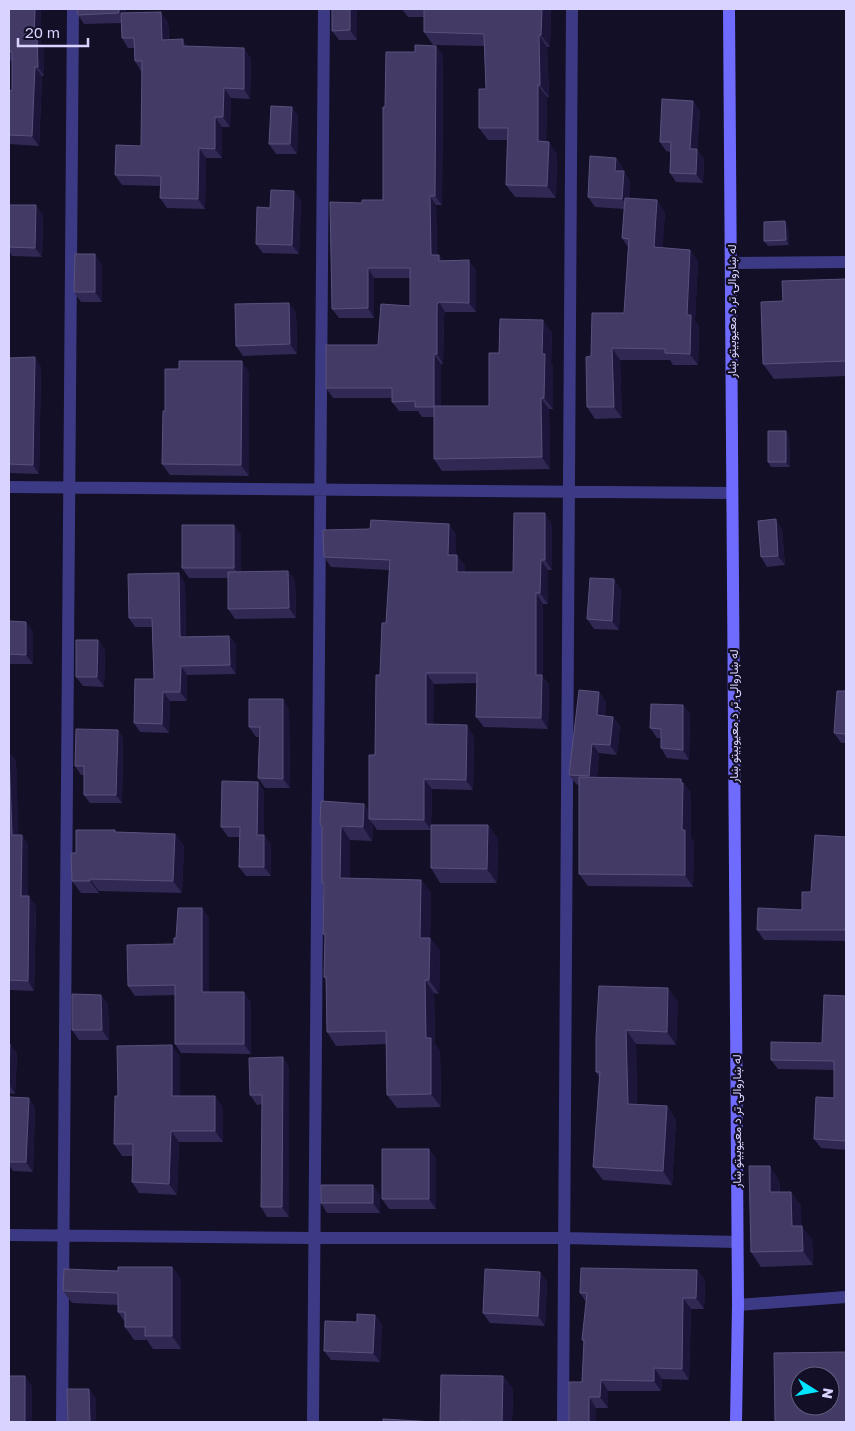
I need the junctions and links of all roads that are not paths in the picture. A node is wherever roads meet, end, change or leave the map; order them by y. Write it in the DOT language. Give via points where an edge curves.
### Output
graph roads {
  1 [pos="73,9"];
  2 [pos="324,9"];
  3 [pos="572,9"];
  4 [pos="729,9"];
  5 [pos="846,262"];
  6 [pos="731,263"];
  7 [pos="9,487"];
  8 [pos="69,487"];
  9 [pos="320,490"];
  10 [pos="568,492"];
  11 [pos="732,493"];
  12 [pos="9,1235"];
  13 [pos="63,1236"];
  14 [pos="314,1238"];
  15 [pos="564,1238"];
  16 [pos="737,1242"];
  17 [pos="846,1297"];
  18 [pos="738,1305"];
  19 [pos="62,1422"];
  20 [pos="313,1422"];
  21 [pos="563,1422"];
  22 [pos="736,1422"];
  1 -- 8 [label="street"];
  2 -- 9 [label="street"];
  3 -- 10 [label="street"];
  4 -- 6 [label="street, له ښاروالۍ تر د معیوبیتو ښار"];
  5 -- 6 [label="street"];
  6 -- 11 [label="street, له ښاروالۍ تر د معیوبیتو ښار"];
  7 -- 8 [label="street"];
  8 -- 9 [label="street"];
  8 -- 13 [label="street"];
  9 -- 10 [label="street"];
  9 -- 14 [label="street"];
  10 -- 11 [label="street"];
  10 -- 15 [label="street"];
  11 -- 16 [label="street, له ښاروالۍ تر د معیوبیتو ښار"];
  12 -- 13 [label="street"];
  13 -- 14 [label="street"];
  13 -- 19 [label="street"];
  14 -- 15 [label="street"];
  14 -- 20 [label="street"];
  15 -- 16 [label="street"];
  15 -- 21 [label="street"];
  16 -- 18 [label="street, له ښاروالۍ تر د معیوبیتو ښار"];
  17 -- 18 [label="street"];
  18 -- 22 [label="street, له ښاروالۍ تر د معیوبیتو ښار"];
}
